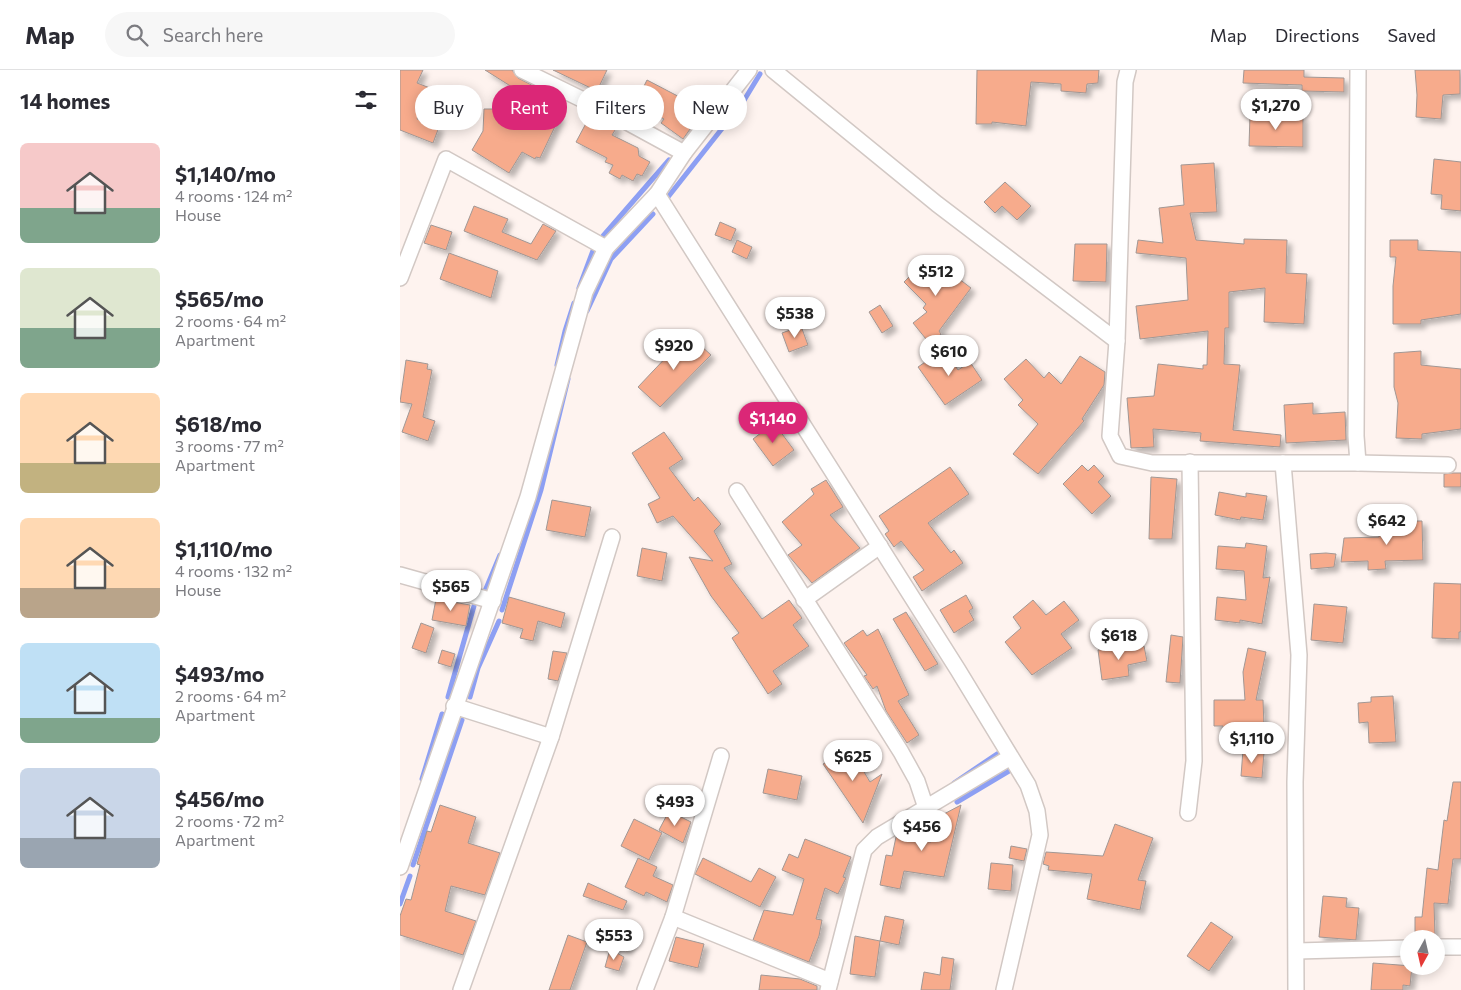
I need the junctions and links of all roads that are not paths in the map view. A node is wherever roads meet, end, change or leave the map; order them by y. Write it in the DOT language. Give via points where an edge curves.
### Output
graph roads {
  1 [pos="522,70"];
  2 [pos="749,70"];
  3 [pos="773,70"];
  4 [pos="1128,70"];
  5 [pos="1358,70"];
  6 [pos="684,153"];
  7 [pos="657,194"];
  8 [pos="606,248"];
  9 [pos="400,278"];
  10 [pos="1118,341"];
  11 [pos="1190,462"];
  12 [pos="1358,463"];
  13 [pos="1283,464"];
  14 [pos="1448,465"];
  15 [pos="737,490"];
  16 [pos="612,537"];
  17 [pos="880,546"];
  18 [pos="400,574"];
  19 [pos="804,600"];
  20 [pos="493,601"];
  21 [pos="454,706"];
  22 [pos="551,737"];
  23 [pos="721,756"];
  24 [pos="1009,758"];
  25 [pos="926,808"];
  26 [pos="1188,813"];
  27 [pos="400,867"];
  28 [pos="673,917"];
  29 [pos="1445,947"];
  30 [pos="1461,947"];
  31 [pos="1400,948"];
  32 [pos="1297,951"];
  33 [pos="829,985"];
  34 [pos="461,990"];
  35 [pos="645,990"];
  36 [pos="1004,990"];
  37 [pos="1296,990"];
  1 -- 6 [label="street"];
  2 -- 6 [label="street"];
  3 -- 10 [label="street" via="938,204"];
  4 -- 10 [label="street" via="1125,82"];
  5 -- 12 [label="street"];
  6 -- 7 [label="street"];
  7 -- 8 [label="street"];
  7 -- 17 [label="street"];
  8 -- 9 [label="street" via="446,159"];
  8 -- 20 [label="street" via="585,292 528,497"];
  10 -- 11 [label="street" via="1110,436 1120,456 1152,463"];
  11 -- 13 [label="street"];
  11 -- 26 [label="street" via="1194,760"];
  12 -- 13 [label="street"];
  12 -- 14 [label="street"];
  13 -- 32 [label="street" via="1299,655 1295,782"];
  15 -- 19 [label="street"];
  16 -- 22 [label="street"];
  17 -- 19 [label="street"];
  17 -- 24 [label="street"];
  18 -- 20 [label="street"];
  19 -- 25 [label="street" via="902,752"];
  20 -- 21 [label="street"];
  21 -- 22 [label="street"];
  21 -- 27 [label="street"];
  22 -- 34 [label="street"];
  23 -- 28 [label="street"];
  24 -- 25 [label="street"];
  24 -- 36 [label="street" via="1028,785 1038,811 1040,836"];
  25 -- 33 [label="street" via="877,837 864,850"];
  28 -- 33 [label="street"];
  28 -- 35 [label="street"];
  29 -- 30 [label="street"];
  31 -- 32 [label="street"];
  32 -- 37 [label="street"];
}
